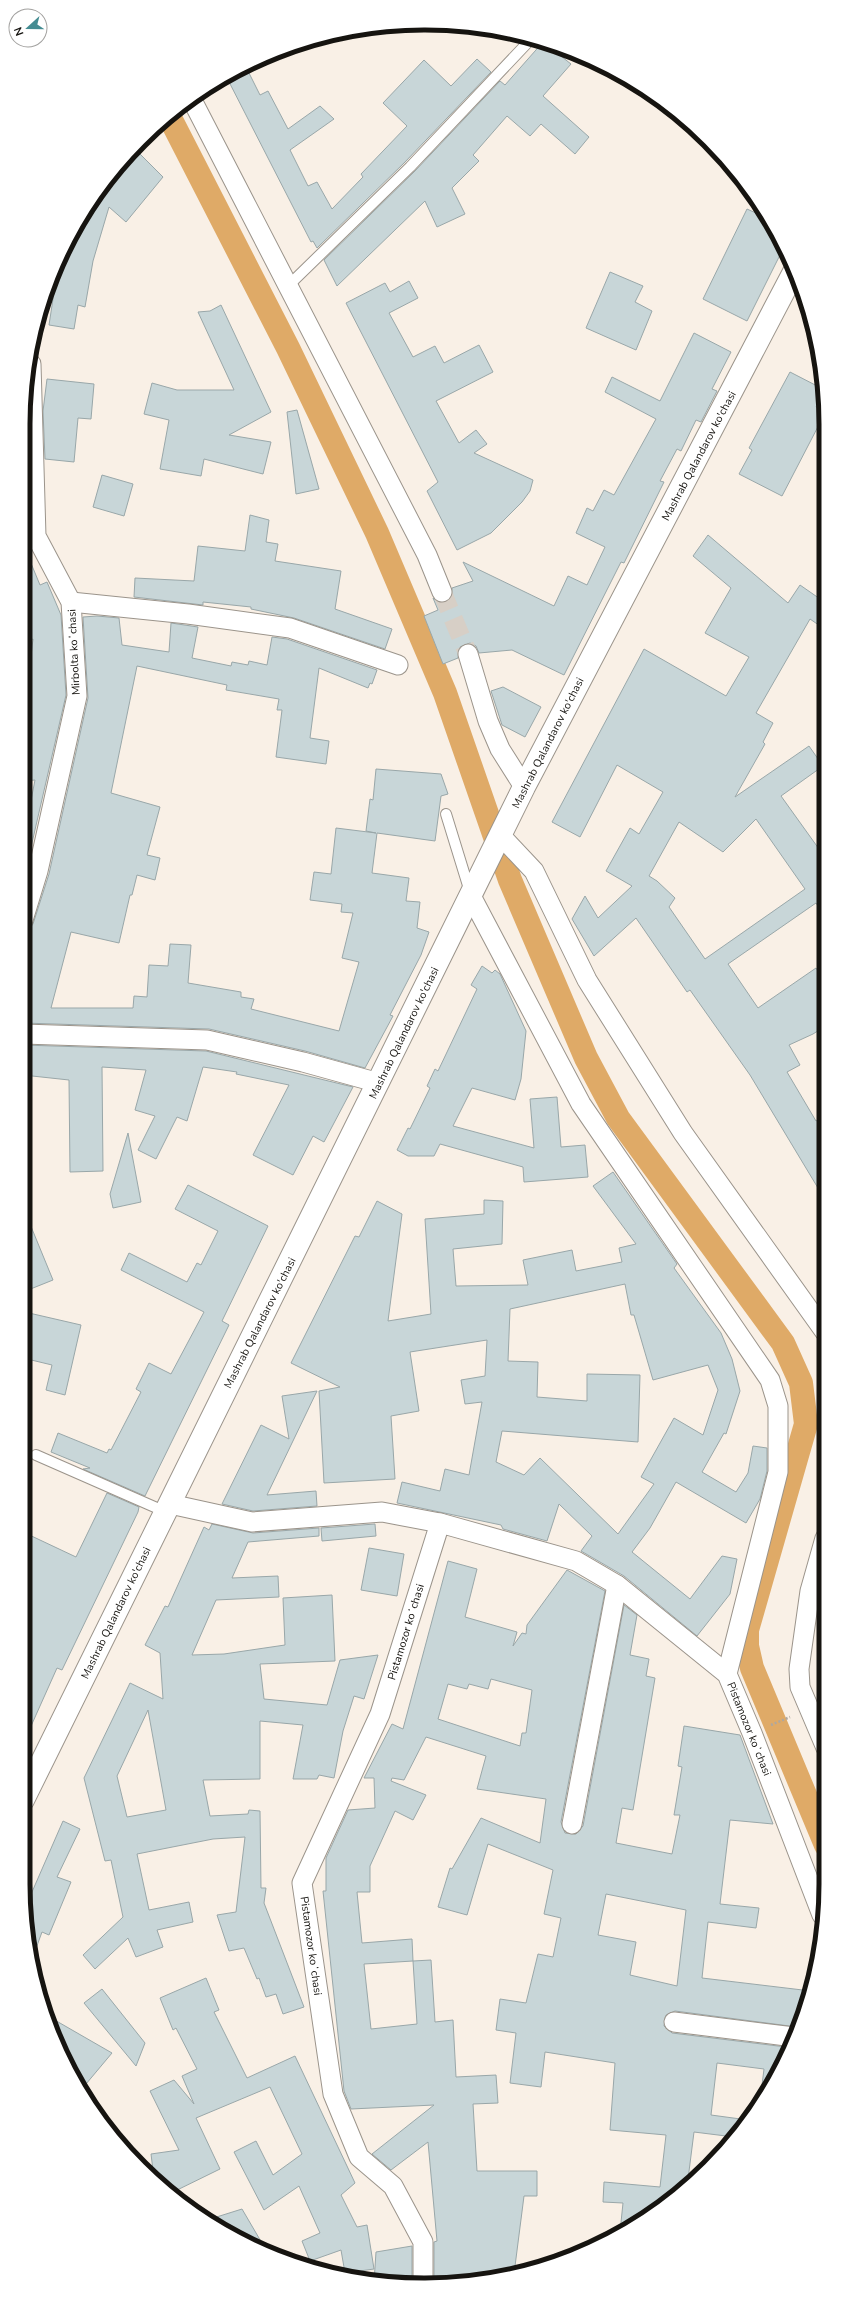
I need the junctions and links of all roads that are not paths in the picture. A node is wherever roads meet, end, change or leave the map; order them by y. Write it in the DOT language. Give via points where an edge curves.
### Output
graph roads {
  1 [pos="527,43"];
  2 [pos="194,104"];
  3 [pos="791,278"];
  4 [pos="289,285"];
  5 [pos="31,405"];
  6 [pos="30,537"];
  7 [pos="442,592"];
  8 [pos="71,602"];
  9 [pos="468,654"];
  10 [pos="398,665"];
  11 [pos="521,795"];
  12 [pos="446,814"];
  13 [pos="501,836"];
  14 [pos="472,895"];
  15 [pos="30,897"];
  16 [pos="30,1034"];
  17 [pos="379,1083"];
  18 [pos="819,1324"];
  19 [pos="36,1455"];
  20 [pos="168,1508"];
  21 [pos="440,1523"];
  22 [pos="819,1559"];
  23 [pos="617,1585"];
  24 [pos="727,1674"];
  25 [pos="819,1732"];
  26 [pos="30,1786"];
  27 [pos="572,1824"];
  28 [pos="818,1905"];
  29 [pos="674,2022"];
  30 [pos="788,2036"];
  31 [pos="423,2278"];
  1 -- 4 [label="lane" via="410,167"];
  2 -- 4 [label="street"];
  3 -- 11 [label="main road, Mashrab Qalandarov ko'chasi"];
  4 -- 7 [label="street" via="427,555"];
  5 -- 6 [label="street, Mirbolta koʻchasi"];
  6 -- 8 [label="street, Mirbolta koʻchasi"];
  8 -- 10 [label="street" via="290,628"];
  8 -- 15 [label="street, Mirbolta koʻchasi" via="77,696"];
  9 -- 11 [label="street" via="491,728"];
  11 -- 13 [label="main road, Mashrab Qalandarov ko'chasi"];
  12 -- 14 [label="lane"];
  13 -- 14 [label="main road, Mashrab Qalandarov ko'chasi"];
  13 -- 18 [label="street" via="534,870 587,980 684,1133"];
  14 -- 17 [label="main road, Mashrab Qalandarov ko'chasi"];
  14 -- 24 [label="street" via="581,1104 770,1380 778,1406 778,1472"];
  16 -- 17 [label="street" via="207,1040"];
  17 -- 20 [label="main road, Mashrab Qalandarov ko'chasi"];
  19 -- 20 [label="lane"];
  20 -- 21 [label="street" via="252,1522 382,1512"];
  20 -- 26 [label="main road, Mashrab Qalandarov ko'chasi"];
  21 -- 23 [label="street, Pistamozor koʻchasi" via="576,1562"];
  21 -- 31 [label="street, Pistamozor koʻchasi" via="380,1714 302,1883 333,2094 359,2157 393,2186 423,2242"];
  22 -- 25 [label="street" via="810,1591 799,1669 800,1687"];
  23 -- 24 [label="street, Pistamozor koʻchasi"];
  23 -- 27 [label="street"];
  24 -- 28 [label="street, Pistamozor koʻchasi"];
  29 -- 30 [label="street"];
}
